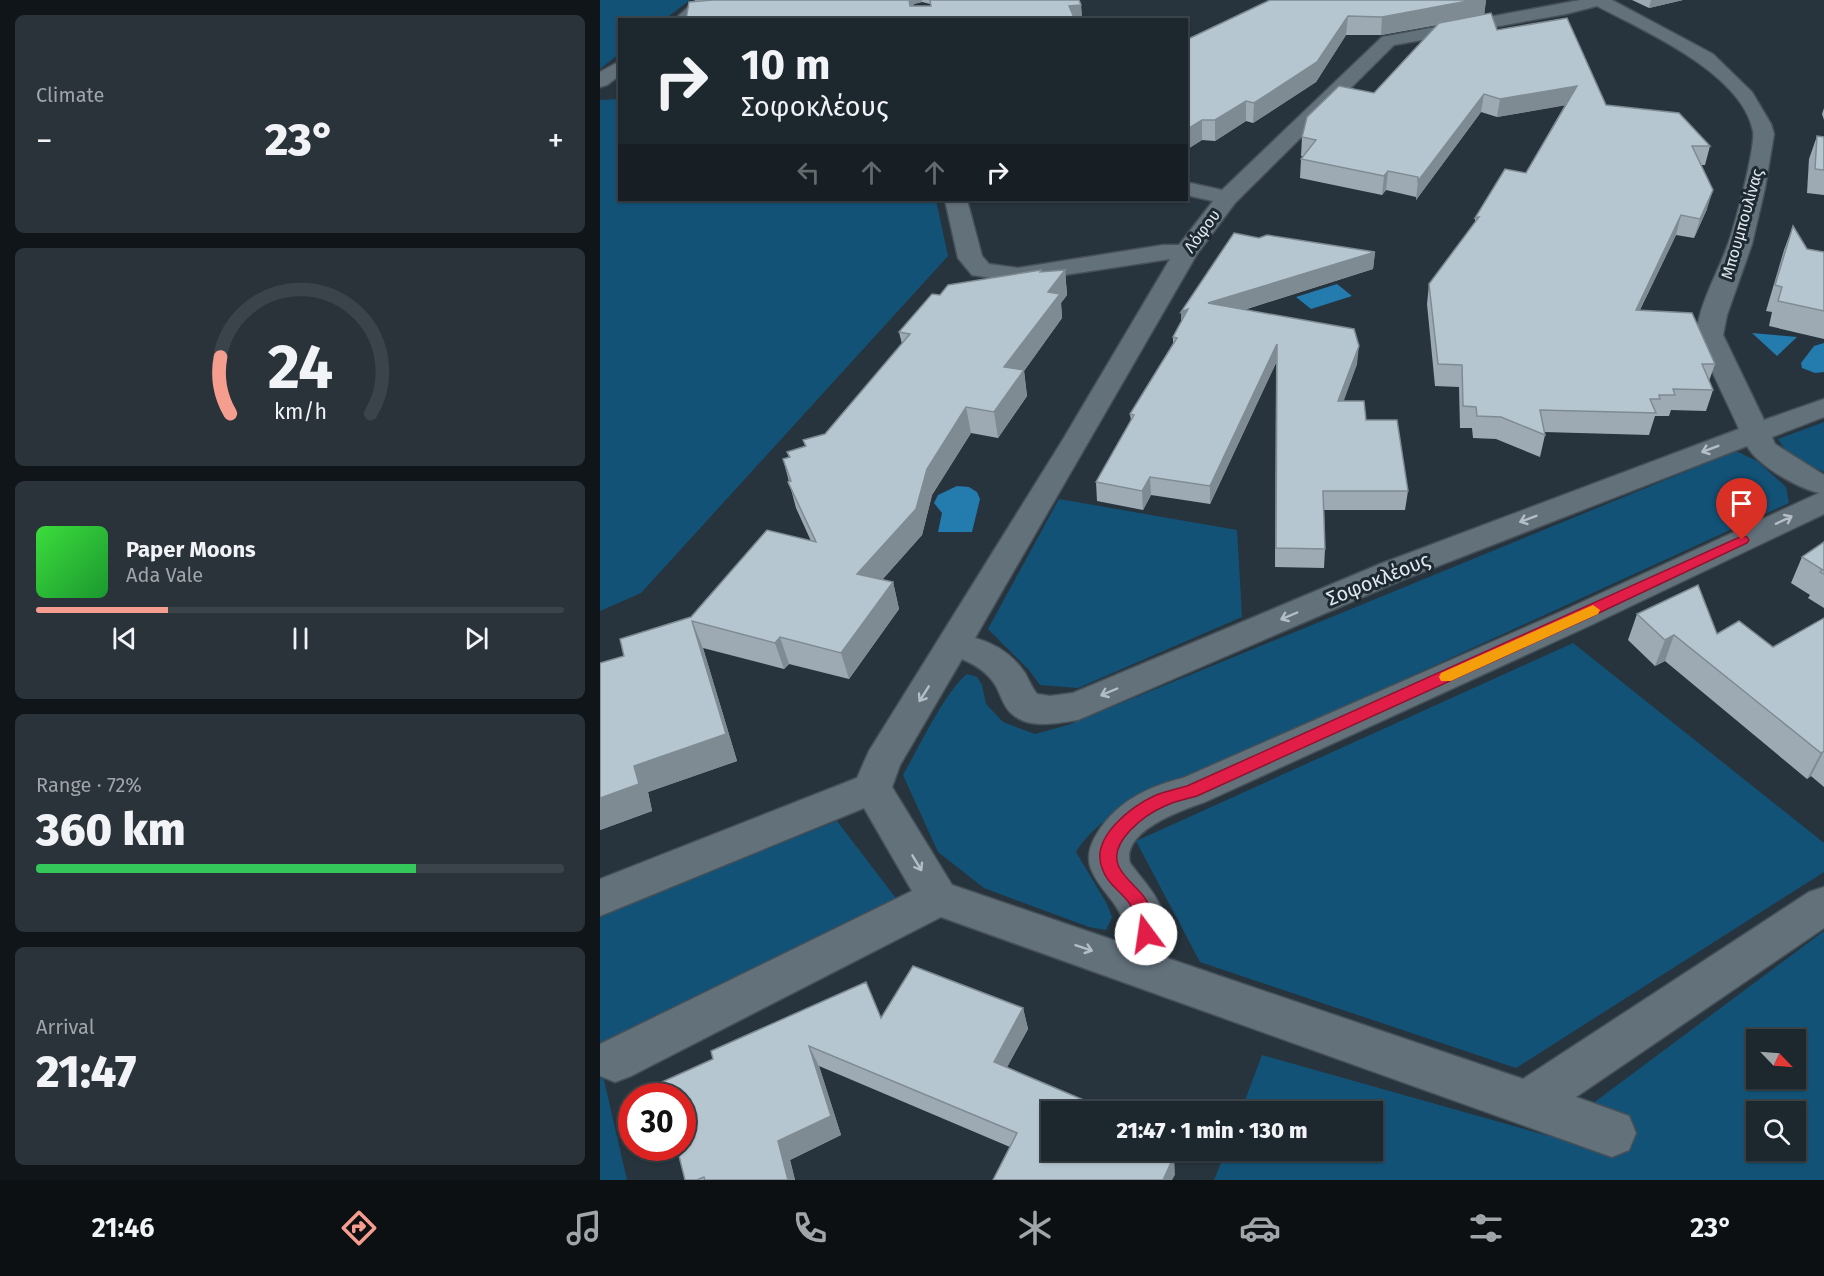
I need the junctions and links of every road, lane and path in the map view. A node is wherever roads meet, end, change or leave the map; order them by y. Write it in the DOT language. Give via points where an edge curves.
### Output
graph roads {
  1 [pos="1599,0"];
  2 [pos="727,8"];
  3 [pos="694,10"];
  4 [pos="618,68"];
  5 [pos="600,81"];
  6 [pos="1188,188"];
  7 [pos="1227,198"];
  8 [pos="956,201"];
  9 [pos="1186,252"];
  10 [pos="1824,407"];
  11 [pos="1756,431"];
  12 [pos="1824,485"];
  13 [pos="1824,502"];
  14 [pos="954,644"];
  15 [pos="872,788"];
  16 [pos="600,898"];
  17 [pos="938,898"];
  18 [pos="1824,905"];
  19 [pos="1137,966"];
  20 [pos="615,1060"];
  21 [pos="1527,1103"];
  22 [pos="1612,1133"];
  1 -- 7 [label="street, Λόφου" via="1388,41"];
  1 -- 11 [label="street, Μπουμπουλίνας" via="1706,58 1745,96 1761,124 1764,134 1754,188 1710,335"];
  2 -- 3 [label="street"];
  4 -- 5 [label="street"];
  6 -- 7 [label="street"];
  7 -- 9 [label="street, Λόφου"];
  8 -- 9 [label="street" via="970,258 981,270 1018,275 1162,252"];
  9 -- 14 [label="street, Λόφου"];
  10 -- 11 [label="street, Σοφοκλέους"];
  11 -- 12 [label="street, Μπουμπουλίνας" via="1763,449 1809,480"];
  11 -- 14 [label="street, Σοφοκλέους, one-way" via="1391,572 1078,706 1037,710 1024,705 1008,675 994,660"];
  19 -- 13 [label="street, one-way" via="1146,934 1143,914 1137,899 1109,866 1110,846 1144,810 1579,617"];
  14 -- 15 [label="street, Λόφου, one-way" via="882,762"];
  15 -- 16 [label="street"];
  15 -- 17 [label="street, one-way"];
  17 -- 19 [label="street, one-way"];
  17 -- 20 [label="street"];
  18 -- 21 [label="street"];
  19 -- 21 [label="street"];
  21 -- 22 [label="street"];
}
